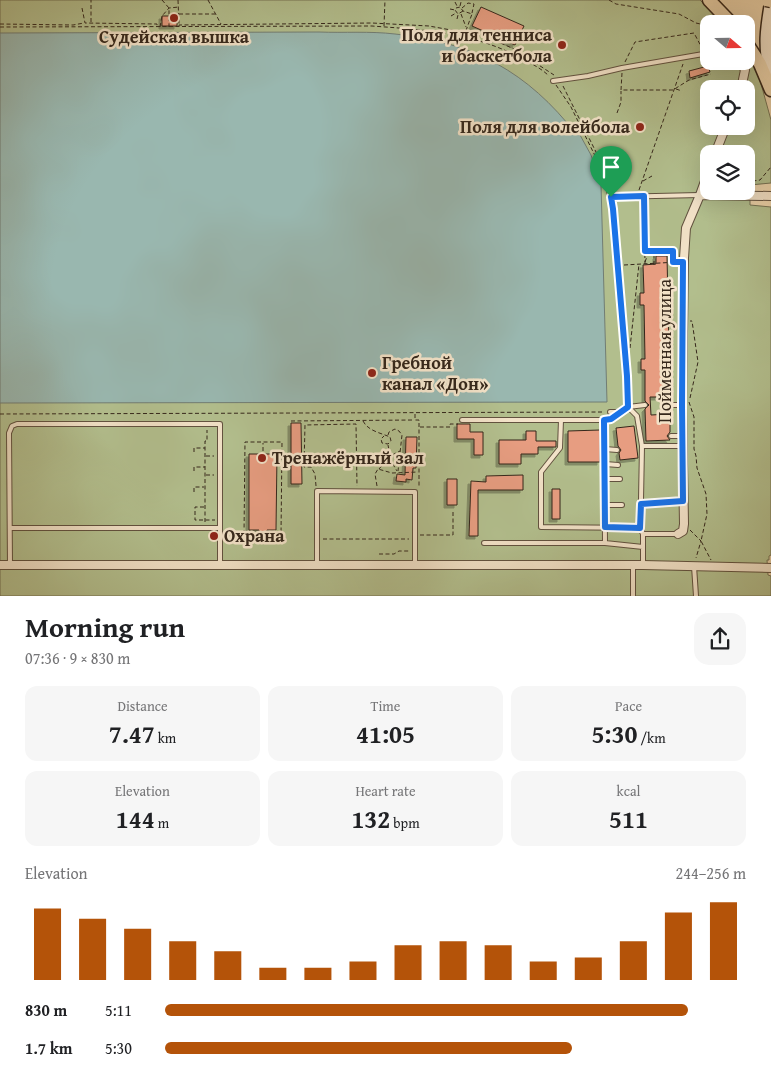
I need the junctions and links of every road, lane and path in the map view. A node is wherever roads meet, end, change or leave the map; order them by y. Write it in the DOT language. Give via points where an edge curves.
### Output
graph roads {
  1 [pos="91,0"];
  2 [pos="162,0"];
  3 [pos="178,0"];
  4 [pos="208,0"];
  5 [pos="385,0"];
  6 [pos="609,0"];
  7 [pos="709,0"];
  8 [pos="766,0"];
  9 [pos="771,0"];
  10 [pos="455,2"];
  11 [pos="461,2"];
  12 [pos="179,7"];
  13 [pos="460,7"];
  14 [pos="82,8"];
  15 [pos="169,8"];
  16 [pos="450,9"];
  17 [pos="463,11"];
  18 [pos="458,13"];
  19 [pos="179,14"];
  20 [pos="216,14"];
  21 [pos="472,14"];
  22 [pos="723,15"];
  23 [pos="451,16"];
  24 [pos="770,16"];
  25 [pos="457,19"];
  26 [pos="85,23"];
  27 [pos="91,23"];
  28 [pos="384,23"];
  29 [pos="221,24"];
  30 [pos="700,24"];
  31 [pos="0,26"];
  32 [pos="179,26"];
  33 [pos="159,27"];
  34 [pos="221,27"];
  35 [pos="384,27"];
  36 [pos="169,28"];
  37 [pos="467,28"];
  38 [pos="465,33"];
  39 [pos="464,36"];
  40 [pos="700,42"];
  41 [pos="700,55"];
  42 [pos="755,56"];
  43 [pos="685,58"];
  44 [pos="622,68"];
  45 [pos="711,74"];
  46 [pos="771,76"];
  47 [pos="560,80"];
  48 [pos="553,81"];
  49 [pos="674,89"];
  50 [pos="621,90"];
  51 [pos="771,90"];
  52 [pos="682,91"];
  53 [pos="617,113"];
  54 [pos="618,153"];
  55 [pos="771,167"];
  56 [pos="652,176"];
  57 [pos="610,181"];
  58 [pos="642,181"];
  59 [pos="755,181"];
  60 [pos="700,195"];
  61 [pos="637,196"];
  62 [pos="644,196"];
  63 [pos="755,196"];
  64 [pos="771,196"];
  65 [pos="611,197"];
  66 [pos="645,251"];
  67 [pos="649,251"];
  68 [pos="654,251"];
  69 [pos="666,251"];
  70 [pos="666,256"];
  71 [pos="673,262"];
  72 [pos="683,262"];
  73 [pos="639,264"];
  74 [pos="645,264"];
  75 [pos="654,264"];
  76 [pos="618,266"];
  77 [pos="682,321"];
  78 [pos="630,348"];
  79 [pos="645,405"];
  80 [pos="670,405"];
  81 [pos="682,405"];
  82 [pos="628,407"];
  83 [pos="610,412"];
  84 [pos="623,412"];
  85 [pos="387,413"];
  86 [pos="415,413"];
  87 [pos="0,414"];
  88 [pos="415,420"];
  89 [pos="462,420"];
  90 [pos="561,420"];
  91 [pos="604,420"];
  92 [pos="291,421"];
  93 [pos="363,421"];
  94 [pos="387,421"];
  95 [pos="207,424"];
  96 [pos="419,427"];
  97 [pos="387,428"];
  98 [pos="389,432"];
  99 [pos="388,435"];
  100 [pos="207,436"];
  101 [pos="220,436"];
  102 [pos="384,436"];
  103 [pos="671,436"];
  104 [pos="682,436"];
  105 [pos="263,442"];
  106 [pos="388,444"];
  107 [pos="642,446"];
  108 [pos="683,446"];
  109 [pos="205,448"];
  110 [pos="605,450"];
  111 [pos="617,450"];
  112 [pos="263,451"];
  113 [pos="400,451"];
  114 [pos="194,452"];
  115 [pos="205,456"];
  116 [pos="220,456"];
  117 [pos="390,456"];
  118 [pos="605,464"];
  119 [pos="618,464"];
  120 [pos="205,467"];
  121 [pos="378,469"];
  122 [pos="194,471"];
  123 [pos="398,472"];
  124 [pos="419,472"];
  125 [pos="220,475"];
  126 [pos="205,476"];
  127 [pos="605,479"];
  128 [pos="620,479"];
  129 [pos="205,487"];
  130 [pos="377,488"];
  131 [pos="419,490"];
  132 [pos="317,491"];
  133 [pos="357,491"];
  134 [pos="194,492"];
  135 [pos="641,500"];
  136 [pos="683,501"];
  137 [pos="605,504"];
  138 [pos="622,505"];
  139 [pos="205,507"];
  140 [pos="453,510"];
  141 [pos="205,520"];
  142 [pos="220,520"];
  143 [pos="684,524"];
  144 [pos="605,527"];
  145 [pos="10,528"];
  146 [pos="205,528"];
  147 [pos="220,528"];
  148 [pos="640,528"];
  149 [pos="643,534"];
  150 [pos="678,534"];
  151 [pos="220,535"];
  152 [pos="244,535"];
  153 [pos="317,539"];
  154 [pos="415,539"];
  155 [pos="701,541"];
  156 [pos="484,543"];
  157 [pos="605,543"];
  158 [pos="643,547"];
  159 [pos="415,551"];
  160 [pos="379,554"];
  161 [pos="643,564"];
  162 [pos="0,565"];
  163 [pos="10,565"];
  164 [pos="317,565"];
  165 [pos="415,565"];
  166 [pos="633,565"];
  167 [pos="220,566"];
  168 [pos="694,566"];
  169 [pos="714,566"];
  170 [pos="771,568"];
  171 [pos="633,596"];
  172 [pos="696,596"];
  1 -- 27 [label="path"];
  2 -- 15 [label="path"];
  3 -- 12 [label="path"];
  4 -- 20 [label="path"];
  5 -- 28 [label="path"];
  6 -- 30 [label="path" via="616,4 680,14"];
  7 -- 22 [label="main road"];
  8 -- 9 [label="main road, bridge"];
  9 -- 24 [label="main road"];
  10 -- 13 [label="path"];
  11 -- 13 [label="path"];
  12 -- 15 [label="path"];
  12 -- 19 [label="path"];
  13 -- 17 [label="path"];
  13 -- 18 [label="path"];
  13 -- 21 [label="path" via="474,4"];
  14 -- 26 [label="path"];
  15 -- 33 [label="path"];
  15 -- 36 [label="path"];
  16 -- 18 [label="path"];
  17 -- 18 [label="path"];
  17 -- 21 [label="path"];
  18 -- 23 [label="path"];
  18 -- 25 [label="path"];
  18 -- 37 [label="path"];
  19 -- 20 [label="path"];
  19 -- 32 [label="path"];
  20 -- 29 [label="path"];
  21 -- 37 [label="path"];
  24 -- 46 [label="main road" via="765,35"];
  26 -- 27 [label="path"];
  26 -- 31 [label="path"];
  27 -- 33 [label="path" via="157,24"];
  28 -- 29 [label="path"];
  28 -- 35 [label="path"];
  28 -- 38 [label="path" via="429,26"];
  29 -- 32 [label="path"];
  29 -- 34 [label="path"];
  31 -- 33 [label="path"];
  32 -- 34 [label="path"];
  32 -- 36 [label="path"];
  33 -- 36 [label="path"];
  34 -- 35 [label="path"];
  35 -- 39 [label="path"];
  37 -- 38 [label="path"];
  38 -- 39 [label="path"];
  38 -- 47 [label="path" via="514,49"];
  39 -- 48 [label="path" via="509,52 538,68"];
  40 -- 44 [label="path" via="694,33 635,42"];
  41 -- 43 [label="lane"];
  42 -- 51 [label="main road"];
  43 -- 44 [label="lane"];
  43 -- 49 [label="path"];
  44 -- 47 [label="lane"];
  44 -- 50 [label="path"];
  45 -- 49 [label="path" via="689,80"];
  47 -- 48 [label="lane"];
  47 -- 57 [label="path"];
  48 -- 57 [label="path" via="571,107"];
  49 -- 50 [label="path"];
  49 -- 52 [label="path"];
  49 -- 58 [label="path"];
  50 -- 53 [label="path"];
  54 -- 57 [label="path"];
  55 -- 59 [label="path" via="760,180"];
  56 -- 58 [label="path"];
  57 -- 65 [label="lane"];
  58 -- 61 [label="path"];
  60 -- 62 [label="lane"];
  60 -- 72 [label="street, Пойменная улица" via="686,228"];
  61 -- 62 [label="lane"];
  61 -- 65 [label="lane"];
  62 -- 66 [label="path"];
  63 -- 64 [label="street"];
  65 -- 76 [label="lane"];
  66 -- 67 [label="path"];
  66 -- 74 [label="path"];
  67 -- 68 [label="path"];
  67 -- 74 [label="path"];
  68 -- 69 [label="path"];
  68 -- 75 [label="path"];
  69 -- 70 [label="path"];
  69 -- 71 [label="path" via="673,251"];
  71 -- 72 [label="path"];
  71 -- 74 [label="path"];
  72 -- 77 [label="street, Пойменная улица"];
  73 -- 74 [label="path"];
  73 -- 76 [label="path"];
  73 -- 78 [label="path"];
  76 -- 82 [label="lane"];
  77 -- 81 [label="street, Пойменная улица"];
  77 -- 155 [label="path" via="692,321 698,362 689,401 694,417 697,468 706,494 707,514"];
  79 -- 82 [label="lane"];
  80 -- 81 [label="lane"];
  81 -- 104 [label="street, Пойменная улица"];
  82 -- 84 [label="lane"];
  82 -- 107 [label="lane" via="637,416"];
  83 -- 84 [label="lane"];
  83 -- 86 [label="path"];
  84 -- 91 [label="lane"];
  85 -- 86 [label="path"];
  85 -- 87 [label="path"];
  85 -- 94 [label="path"];
  86 -- 88 [label="path"];
  88 -- 94 [label="path"];
  88 -- 96 [label="path" via="419,420"];
  89 -- 90 [label="lane"];
  89 -- 96 [label="path" via="460,424 450,424 450,427"];
  90 -- 91 [label="lane"];
  90 -- 144 [label="lane" via="560,448 541,472 541,528"];
  91 -- 110 [label="lane"];
  92 -- 93 [label="path"];
  93 -- 94 [label="path"];
  93 -- 102 [label="path"];
  95 -- 100 [label="path"];
  95 -- 101 [label="lane" via="220,424"];
  95 -- 145 [label="lane" via="14,425 10,433"];
  96 -- 124 [label="path"];
  97 -- 98 [label="path"];
  98 -- 99 [label="path"];
  98 -- 113 [label="path" via="395,429 401,432"];
  99 -- 102 [label="path"];
  99 -- 106 [label="path" via="391,439"];
  100 -- 101 [label="path"];
  100 -- 109 [label="path"];
  101 -- 116 [label="lane"];
  102 -- 106 [label="path" via="382,443"];
  103 -- 104 [label="lane"];
  104 -- 108 [label="street, Пойменная улица"];
  105 -- 112 [label="path"];
  105 -- 152 [label="path" via="245,442"];
  105 -- 152 [label="path" via="282,442 281,536"];
  106 -- 117 [label="path"];
  107 -- 108 [label="lane"];
  107 -- 135 [label="lane"];
  108 -- 136 [label="street, Пойменная улица"];
  109 -- 114 [label="path" via="194,448"];
  109 -- 115 [label="path"];
  110 -- 111 [label="lane"];
  110 -- 118 [label="lane"];
  113 -- 117 [label="path"];
  113 -- 123 [label="path"];
  115 -- 116 [label="path"];
  115 -- 120 [label="path"];
  116 -- 125 [label="lane"];
  117 -- 121 [label="path"];
  117 -- 123 [label="path"];
  118 -- 119 [label="lane"];
  118 -- 127 [label="lane"];
  120 -- 122 [label="path" via="194,467"];
  120 -- 126 [label="path"];
  121 -- 123 [label="path"];
  121 -- 130 [label="path" via="375,474"];
  123 -- 124 [label="path"];
  124 -- 131 [label="path"];
  125 -- 126 [label="path"];
  125 -- 142 [label="lane"];
  126 -- 129 [label="path"];
  127 -- 128 [label="lane"];
  127 -- 137 [label="lane"];
  129 -- 134 [label="path" via="194,487"];
  129 -- 139 [label="path"];
  132 -- 133 [label="lane"];
  132 -- 133 [label="path" via="315,474 311,467 304,467 304,425 356,424"];
  132 -- 153 [label="lane"];
  133 -- 154 [label="lane" via="415,492"];
  136 -- 143 [label="street, Пойменная улица"];
  136 -- 148 [label="lane" via="641,504"];
  137 -- 138 [label="lane"];
  137 -- 144 [label="lane"];
  139 -- 141 [label="path"];
  139 -- 141 [label="path" via="195,507 195,520"];
  140 -- 154 [label="path" via="453,535 419,536"];
  141 -- 142 [label="path"];
  141 -- 146 [label="path"];
  142 -- 147 [label="lane"];
  143 -- 150 [label="street" via="683,531"];
  143 -- 155 [label="path"];
  144 -- 148 [label="lane"];
  144 -- 157 [label="lane"];
  145 -- 146 [label="lane"];
  145 -- 163 [label="lane"];
  146 -- 147 [label="lane"];
  147 -- 151 [label="lane"];
  148 -- 149 [label="lane"];
  149 -- 150 [label="lane"];
  149 -- 158 [label="lane"];
  151 -- 152 [label="path"];
  151 -- 167 [label="lane"];
  153 -- 154 [label="path"];
  153 -- 164 [label="lane"];
  154 -- 159 [label="lane"];
  155 -- 168 [label="path"];
  155 -- 169 [label="path"];
  156 -- 157 [label="lane"];
  157 -- 158 [label="lane"];
  158 -- 161 [label="lane"];
  159 -- 160 [label="path"];
  159 -- 165 [label="lane"];
  161 -- 166 [label="street"];
  161 -- 168 [label="street"];
  162 -- 163 [label="street"];
  163 -- 167 [label="street"];
  164 -- 165 [label="street"];
  164 -- 167 [label="street"];
  165 -- 166 [label="street"];
  166 -- 171 [label="lane"];
  168 -- 169 [label="street"];
  168 -- 172 [label="lane"];
  169 -- 170 [label="street"];
}
